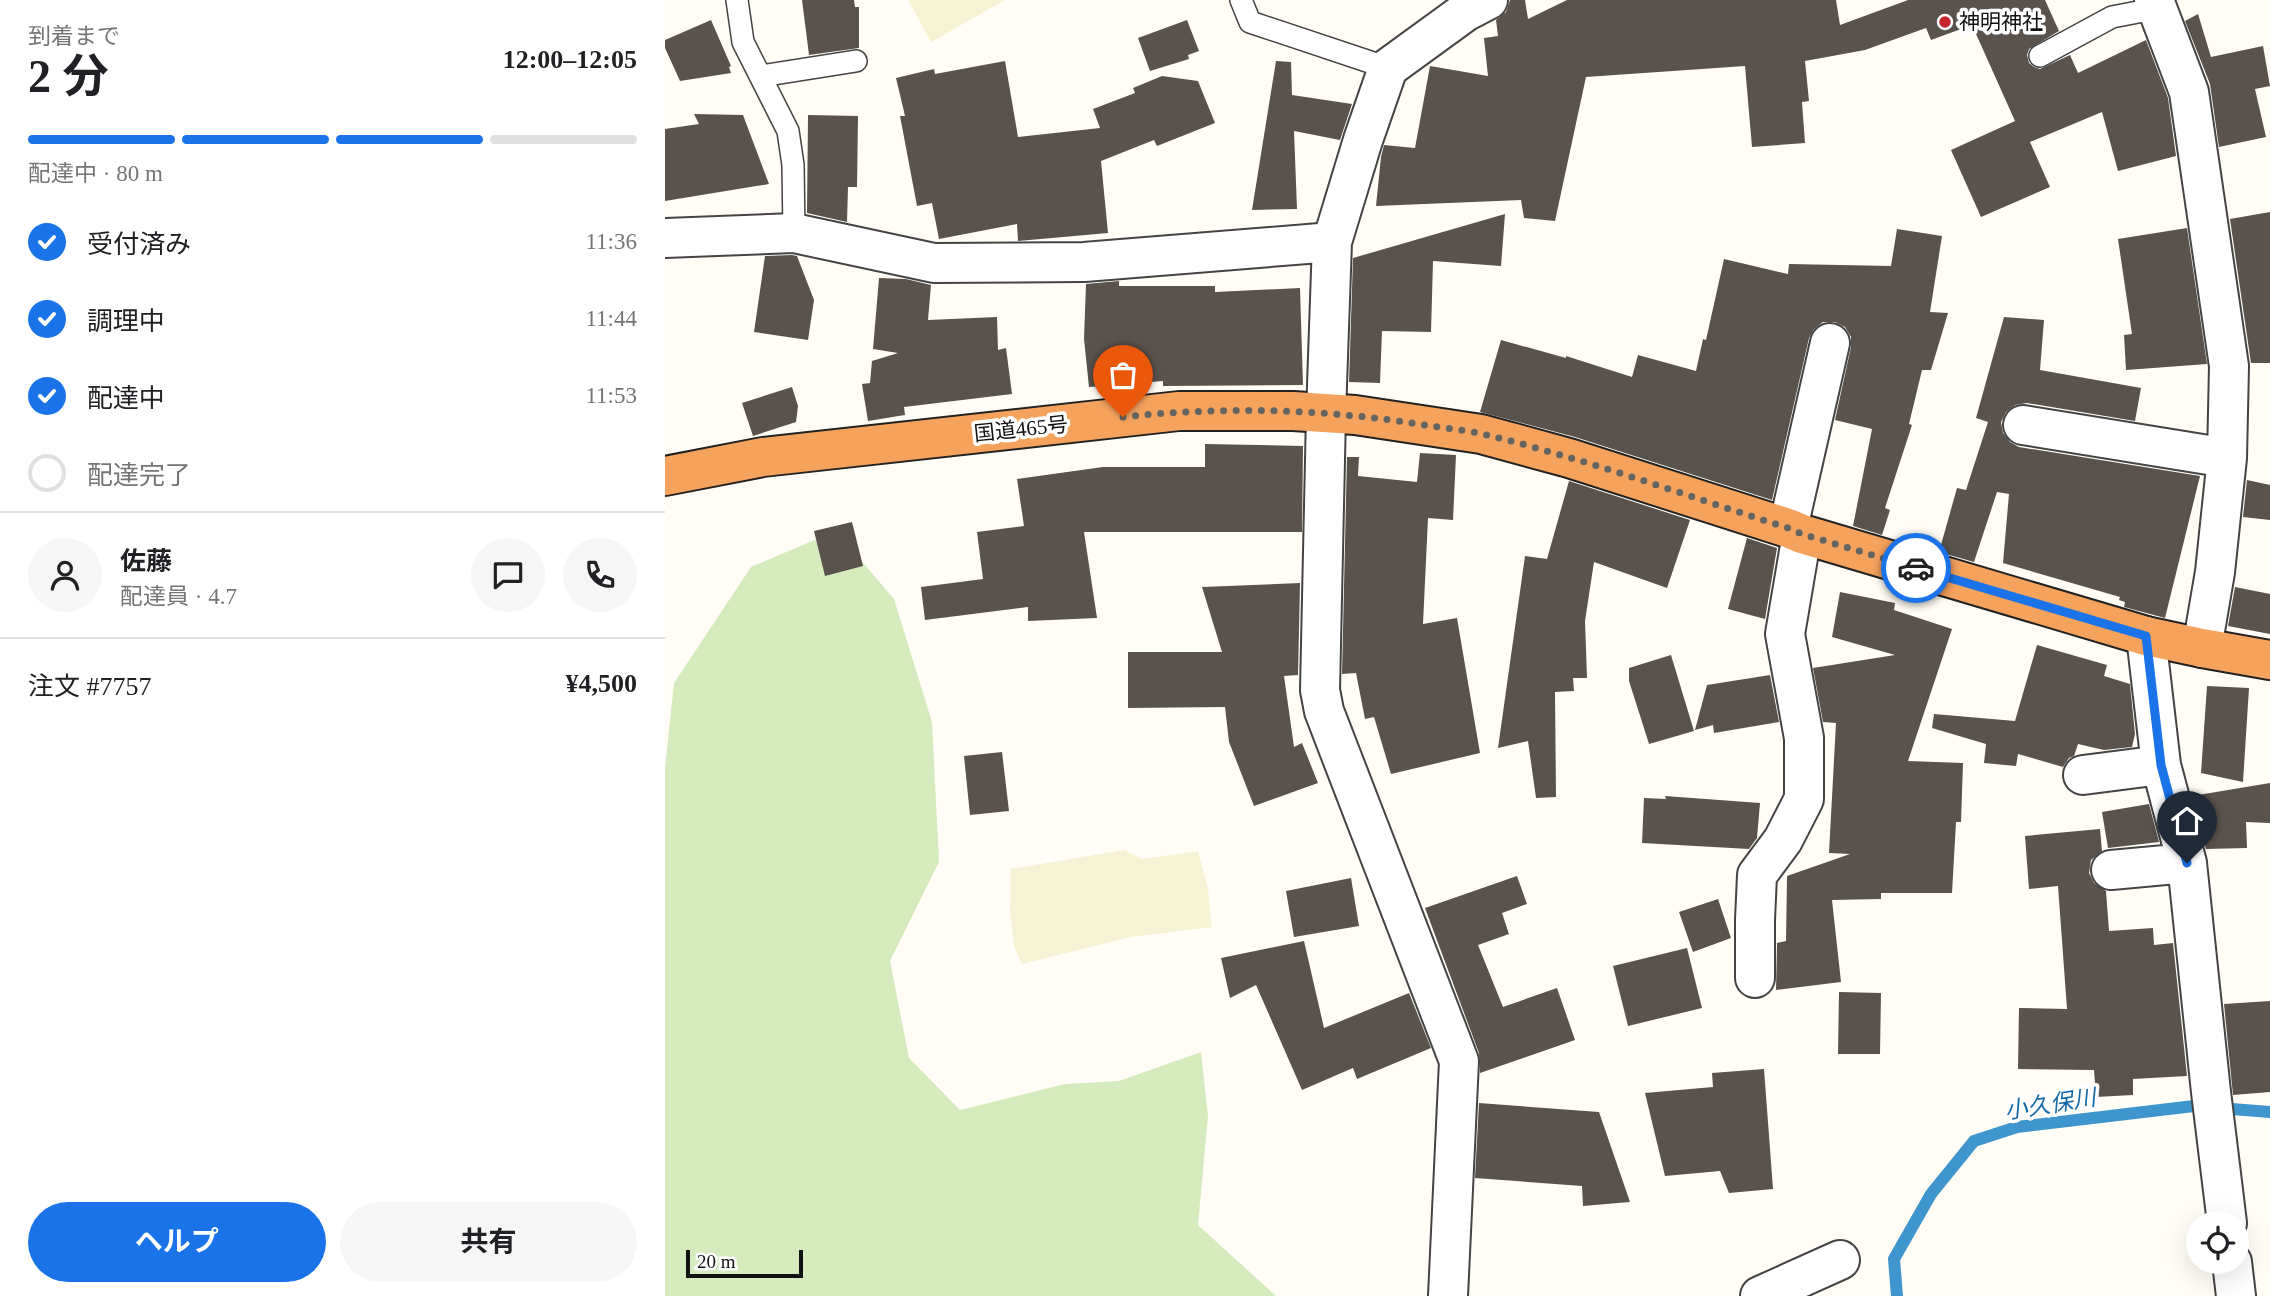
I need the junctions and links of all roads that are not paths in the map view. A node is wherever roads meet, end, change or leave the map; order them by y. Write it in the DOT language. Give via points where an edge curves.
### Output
graph roads {
  1 [pos="737,0"];
  2 [pos="1241,0"];
  3 [pos="1488,0"];
  4 [pos="2157,4"];
  5 [pos="2040,56"];
  6 [pos="856,61"];
  7 [pos="1388,68"];
  8 [pos="761,76"];
  9 [pos="794,233"];
  10 [pos="665,239"];
  11 [pos="1332,242"];
  12 [pos="1830,343"];
  13 [pos="1326,414"];
  14 [pos="2023,425"];
  15 [pos="2227,458"];
  16 [pos="665,476"];
  17 [pos="1795,531"];
  18 [pos="2146,636"];
  19 [pos="2202,649"];
  20 [pos="2270,660"];
  21 [pos="2161,765"];
  22 [pos="2083,775"];
  23 [pos="2187,863"];
  24 [pos="2111,870"];
  25 [pos="1755,978"];
  26 [pos="2226,1211"];
  27 [pos="1840,1260"];
  28 [pos="2233,1274"];
  29 [pos="1448,1296"];
  30 [pos="1760,1296"];
  31 [pos="2236,1296"];
  1 -- 8 [label="lane" via="743,42"];
  2 -- 7 [label="lane" via="1250,22"];
  3 -- 7 [label="street"];
  4 -- 5 [label="lane" via="2112,17"];
  4 -- 15 [label="street" via="2189,92 2229,366"];
  6 -- 8 [label="lane"];
  7 -- 11 [label="street"];
  8 -- 9 [label="lane" via="788,131"];
  9 -- 10 [label="street"];
  9 -- 11 [label="street" via="934,263 1084,262"];
  11 -- 13 [label="street"];
  12 -- 17 [label="street"];
  13 -- 16 [label="highway, 国道465号" via="1179,411 763,457"];
  13 -- 17 [label="highway, 国道465号" via="1481,434"];
  13 -- 29 [label="street" via="1320,690 1324,711 1459,1061"];
  14 -- 15 [label="street"];
  15 -- 19 [label="street"];
  17 -- 18 [label="highway, 国道465号"];
  17 -- 25 [label="street" via="1785,634 1804,738 1804,799 1783,840 1757,875"];
  18 -- 19 [label="highway, 国道465号"];
  18 -- 21 [label="street"];
  19 -- 20 [label="highway, 国道465号"];
  21 -- 22 [label="street"];
  21 -- 23 [label="street"];
  23 -- 24 [label="street"];
  23 -- 26 [label="street"];
  27 -- 30 [label="street"];
  28 -- 31 [label="street"];
}
